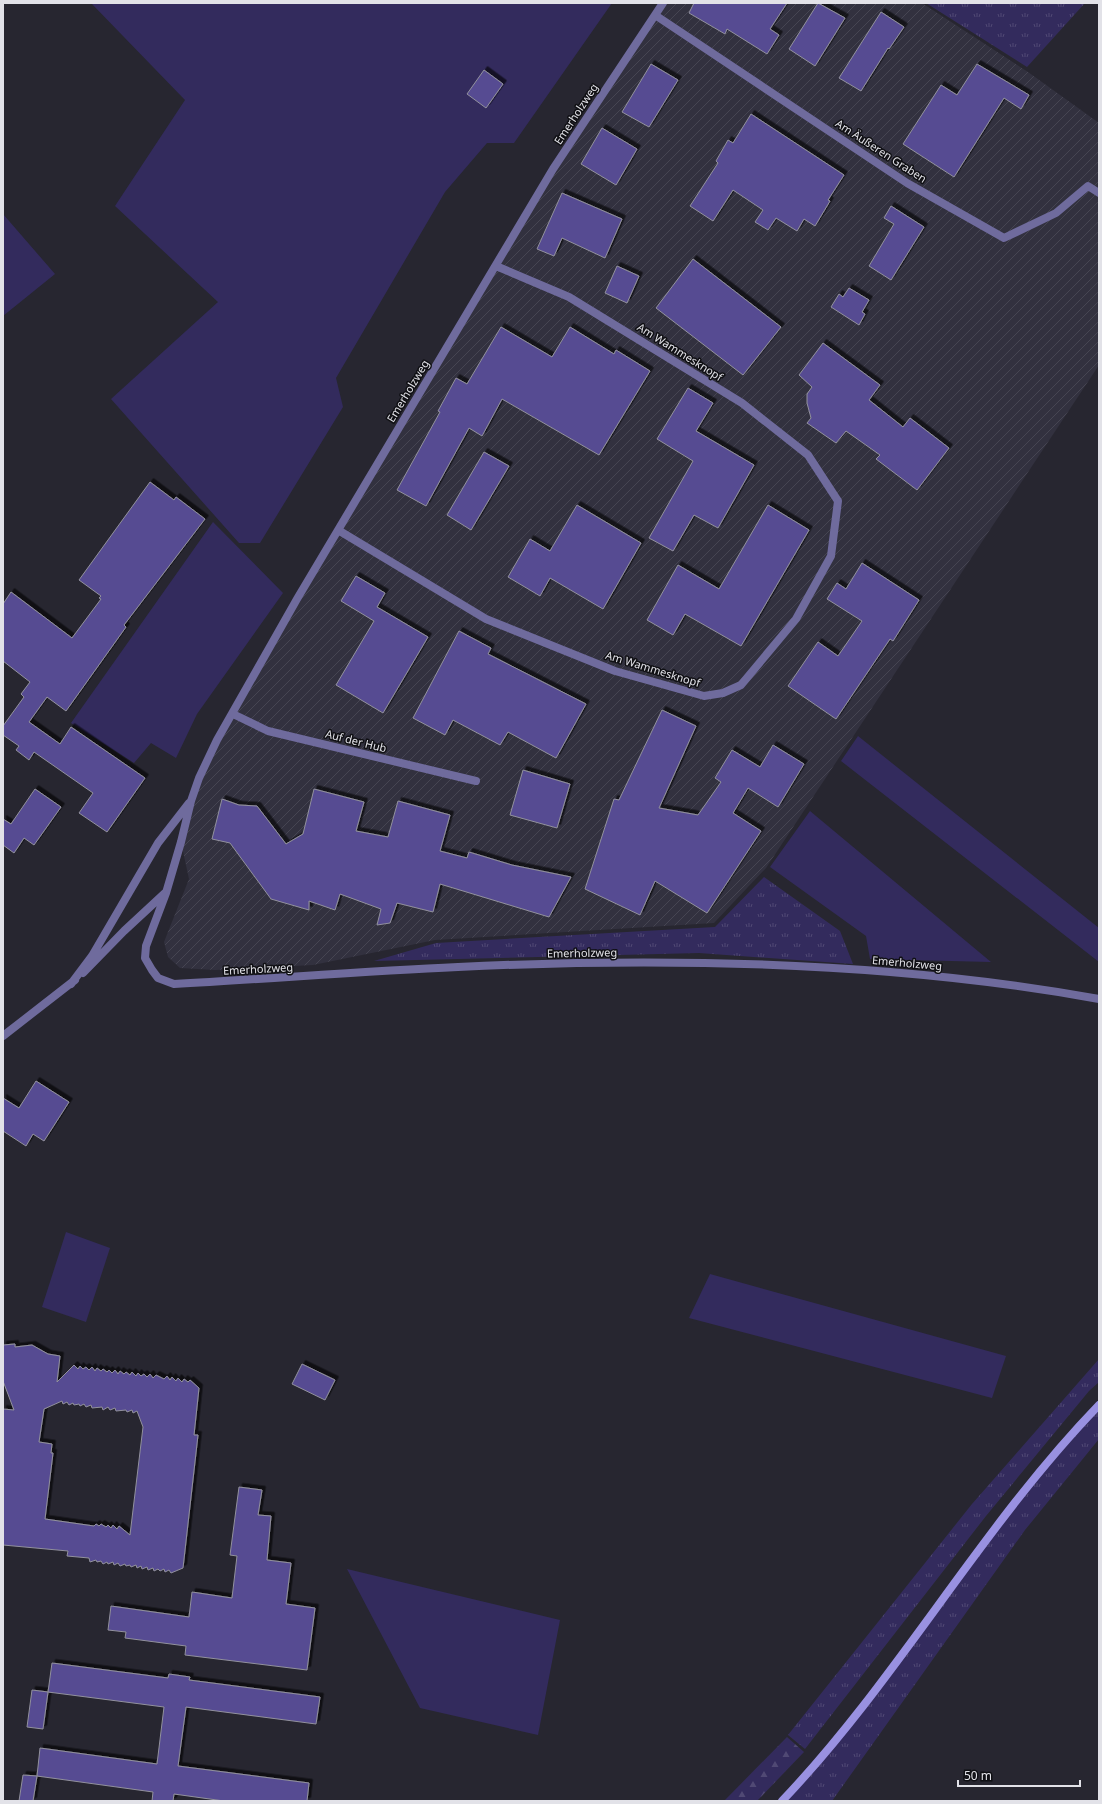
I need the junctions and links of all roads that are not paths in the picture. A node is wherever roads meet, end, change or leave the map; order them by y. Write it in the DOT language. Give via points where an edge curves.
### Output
graph roads {
  1 [pos="662,3"];
  2 [pos="655,15"];
  3 [pos="1099,193"];
  4 [pos="496,266"];
  5 [pos="338,530"];
  6 [pos="233,714"];
  7 [pos="476,781"];
  8 [pos="191,801"];
  9 [pos="166,893"];
  10 [pos="71,984"];
  11 [pos="1099,999"];
  12 [pos="3,1036"];
  13 [pos="1099,1405"];
  14 [pos="782,1801"];
  1 -- 2 [label="street, Emerholzweg"];
  2 -- 3 [label="street, Am Äußeren Graben" via="907,183 1004,238 1056,213 1088,186"];
  2 -- 4 [label="street, Emerholzweg" via="553,169"];
  4 -- 5 [label="street, Emerholzweg"];
  4 -- 5 [label="street, Am Wammesknopf" via="569,297 742,403 808,455 838,501 831,556 796,619 741,685 723,693 704,696 615,671 486,618"];
  5 -- 6 [label="street, Emerholzweg"];
  6 -- 7 [label="street, Auf der Hub" via="268,731"];
  6 -- 8 [label="street, Emerholzweg" via="205,765"];
  8 -- 9 [label="street, Emerholzweg"];
  8 -- 10 [label="street, Emerholzweg" via="158,844 92,956"];
  9 -- 10 [label="street, Emerholzweg"];
  9 -- 11 [label="street, Emerholzweg" via="146,946 145,958 158,978 174,984 457,967 712,963 862,970 954,978 1046,989"];
  10 -- 12 [label="street, Emerholzweg"];
  13 -- 14 [label="main road" via="1014,1503 859,1711 816,1766"];
}
